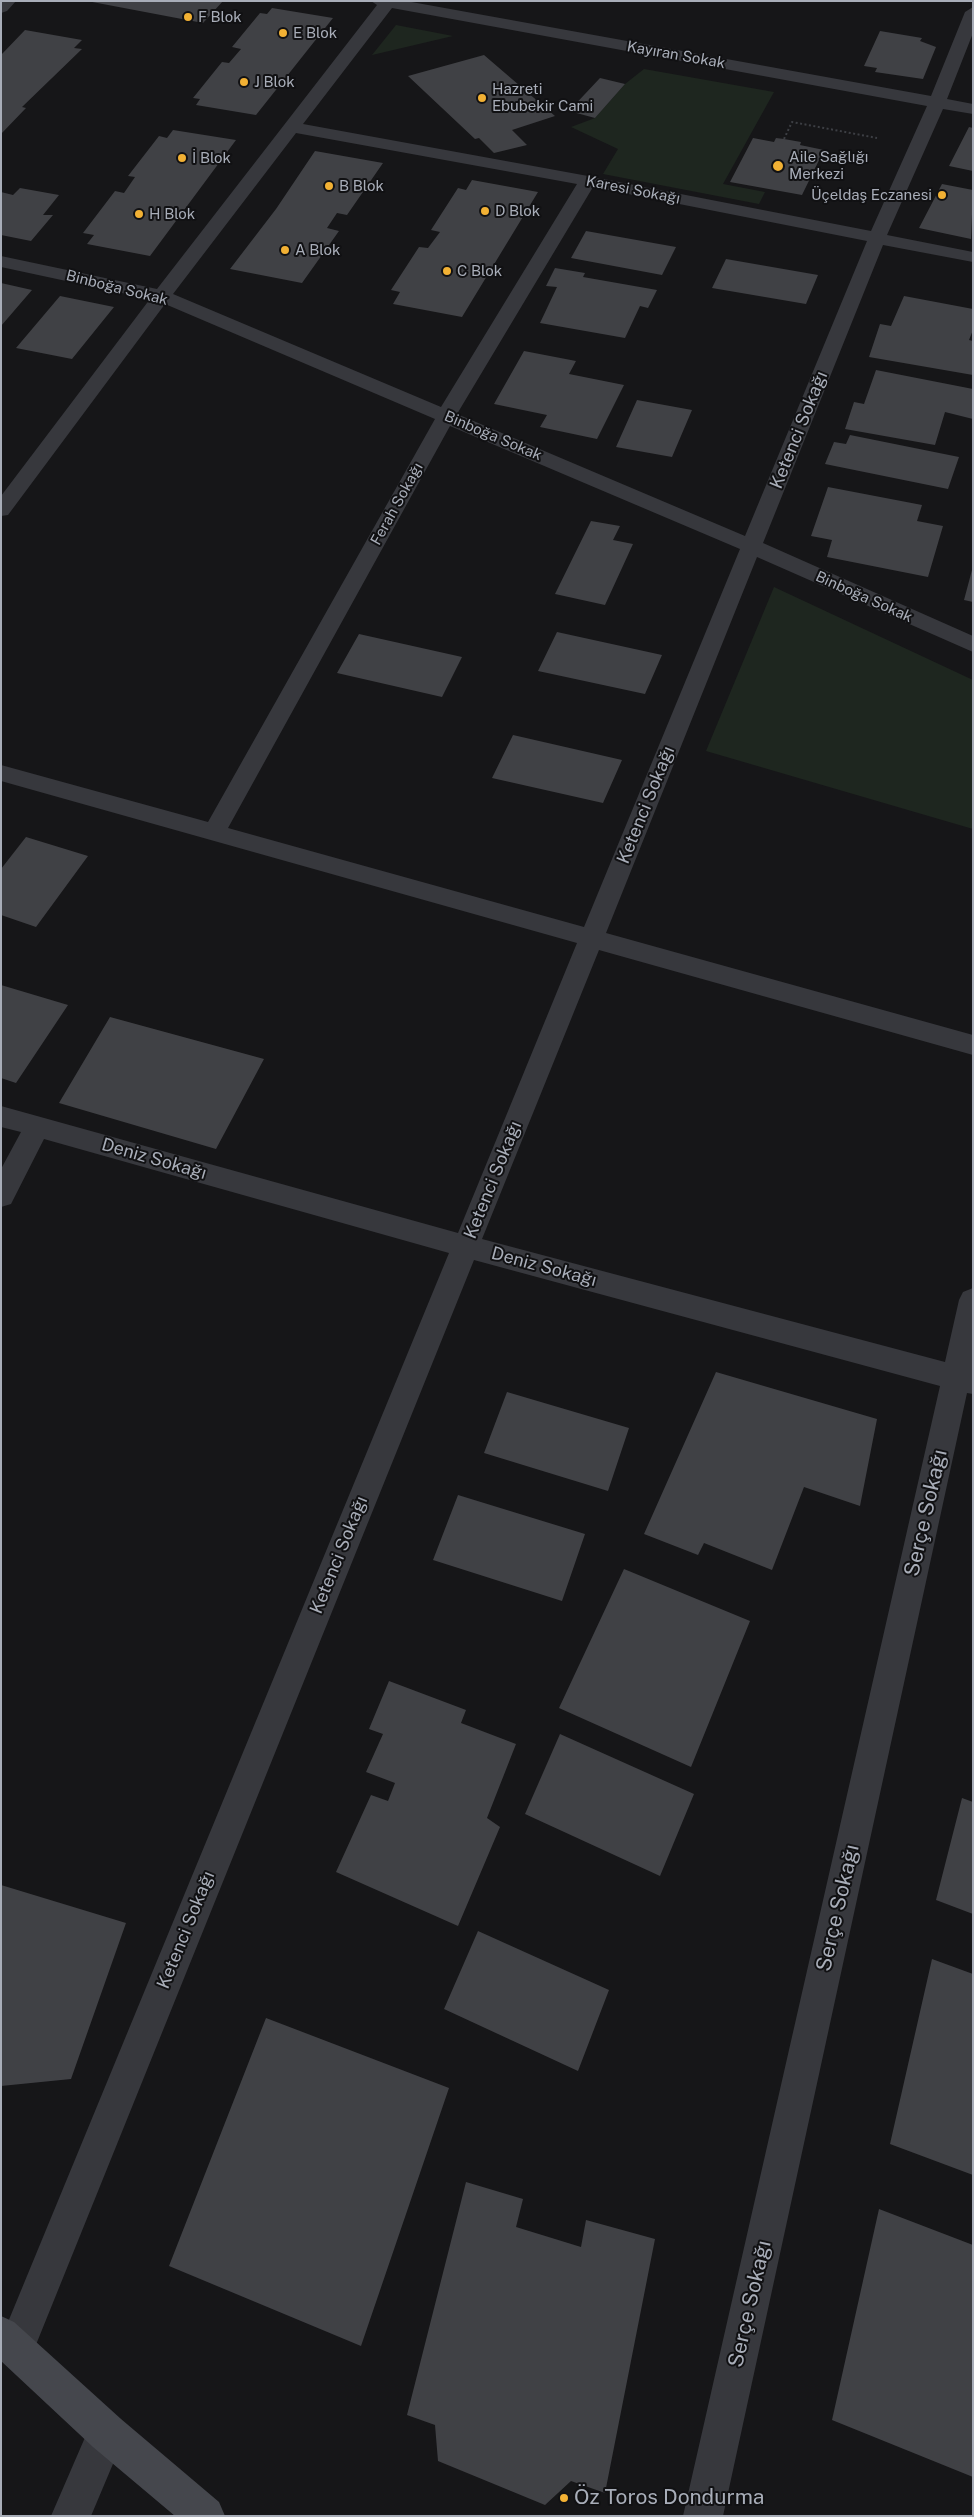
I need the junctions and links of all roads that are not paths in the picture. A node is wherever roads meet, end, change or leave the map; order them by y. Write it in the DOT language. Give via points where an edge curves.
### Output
graph roads {
  1 [pos="8,1"];
  2 [pos="386,2"];
  3 [pos="1,8"];
  4 [pos="973,12"];
  5 [pos="938,103"];
  6 [pos="973,109"];
  7 [pos="293,127"];
  8 [pos="588,181"];
  9 [pos="877,238"];
  10 [pos="973,257"];
  11 [pos="1,261"];
  12 [pos="162,296"];
  13 [pos="446,416"];
  14 [pos="1,510"];
  15 [pos="752,546"];
  16 [pos="973,645"];
  17 [pos="1,773"];
  18 [pos="214,832"];
  19 [pos="592,938"];
  20 [pos="973,1045"];
  21 [pos="1,1116"];
  22 [pos="37,1126"];
  23 [pos="1,1196"];
  24 [pos="465,1246"];
  25 [pos="973,1300"];
  26 [pos="965,1380"];
  27 [pos="9,2342"];
  28 [pos="107,2433"];
  29 [pos="71,2516"];
  30 [pos="205,2516"];
  31 [pos="703,2516"];
  1 -- 3 [label="street"];
  2 -- 5 [label="street, Kayıran Sokak"];
  2 -- 7 [label="street"];
  4 -- 5 [label="street, Ketenci Sokağı"];
  5 -- 6 [label="street, Kayıran Sokak"];
  5 -- 9 [label="street, Ketenci Sokağı"];
  7 -- 8 [label="street, Karesi Sokağı"];
  7 -- 12 [label="street"];
  8 -- 9 [label="street, Karesi Sokağı"];
  8 -- 13 [label="street, Ferah Sokağı"];
  9 -- 10 [label="street, Karesi Sokağı"];
  9 -- 15 [label="street, Ketenci Sokağı"];
  11 -- 12 [label="street, Binboğa Sokak"];
  12 -- 13 [label="street, Binboğa Sokak"];
  12 -- 14 [label="street"];
  13 -- 15 [label="street, Binboğa Sokak"];
  13 -- 18 [label="street, Ferah Sokağı"];
  15 -- 16 [label="street, Binboğa Sokak"];
  15 -- 19 [label="street, Ketenci Sokağı"];
  17 -- 18 [label="street"];
  18 -- 19 [label="street"];
  19 -- 20 [label="street"];
  19 -- 24 [label="street, Ketenci Sokağı"];
  21 -- 22 [label="street, Deniz Sokağı"];
  22 -- 23 [label="street"];
  22 -- 24 [label="street, Deniz Sokağı"];
  24 -- 26 [label="street, Deniz Sokağı"];
  24 -- 27 [label="street, Ketenci Sokağı"];
  25 -- 26 [label="street, Serçe Sokağı"];
  26 -- 31 [label="street, Serçe Sokağı"];
  27 -- 28 [label="main road"];
  28 -- 29 [label="street"];
  28 -- 30 [label="main road"];
}
